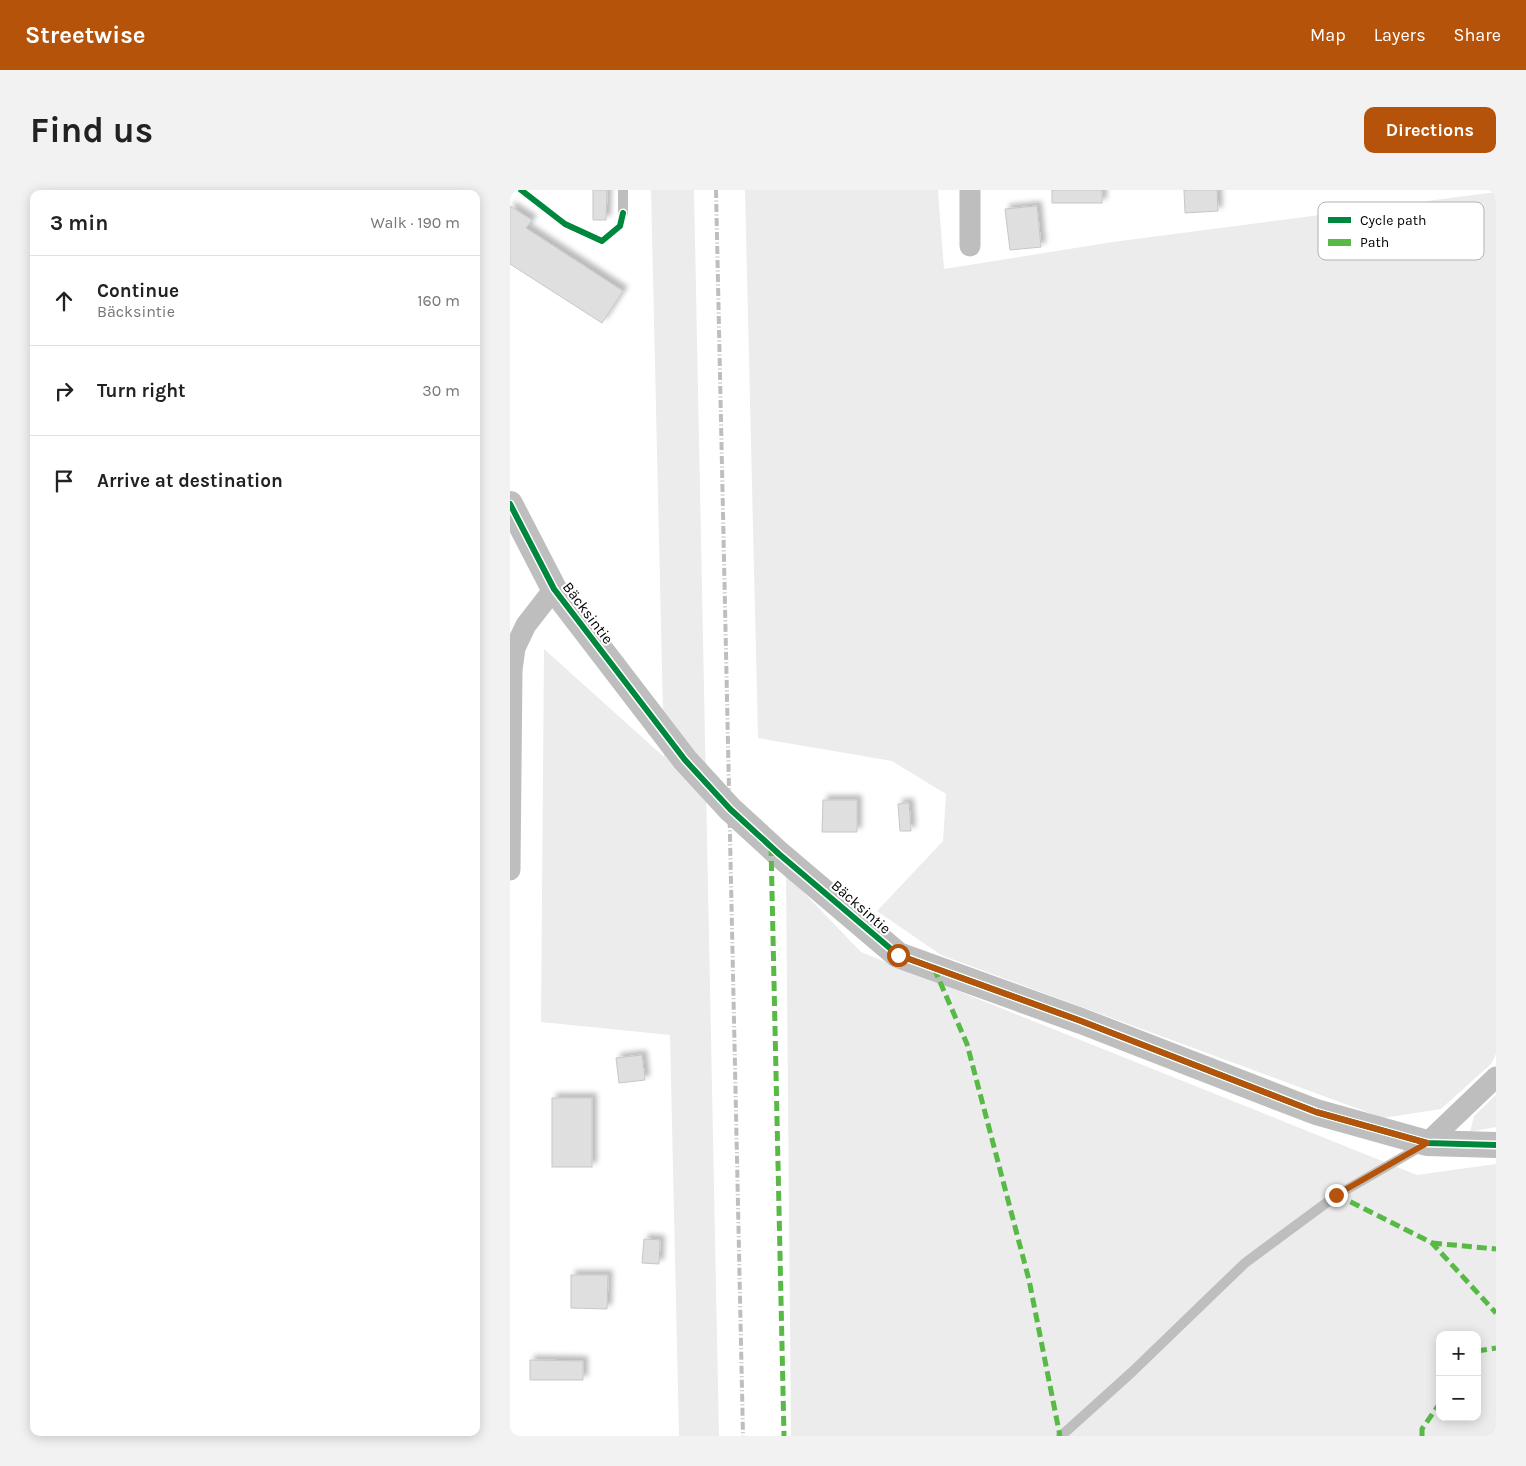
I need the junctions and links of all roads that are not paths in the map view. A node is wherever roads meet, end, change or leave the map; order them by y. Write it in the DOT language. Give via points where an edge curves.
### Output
graph roads {
  1 [pos="623,190"];
  2 [pos="970,190"];
  3 [pos="623,213"];
  4 [pos="970,246"];
  5 [pos="510,504"];
  6 [pos="554,589"];
  7 [pos="510,870"];
  8 [pos="1496,1077"];
  9 [pos="1427,1143"];
  10 [pos="1496,1145"];
  11 [pos="1062,1436"];
  1 -- 3 [label="lane"];
  2 -- 4 [label="street"];
  5 -- 6 [label="street, Bäcksintie"];
  6 -- 7 [label="street" via="526,625 515,648 512,670"];
  6 -- 9 [label="street, Bäcksintie" via="685,760 730,809 898,955 1081,1021 1316,1112"];
  8 -- 9 [label="street"];
  9 -- 10 [label="street, Bäcksintie"];
  9 -- 11 [label="lane" via="1336,1195 1245,1263"];
}
